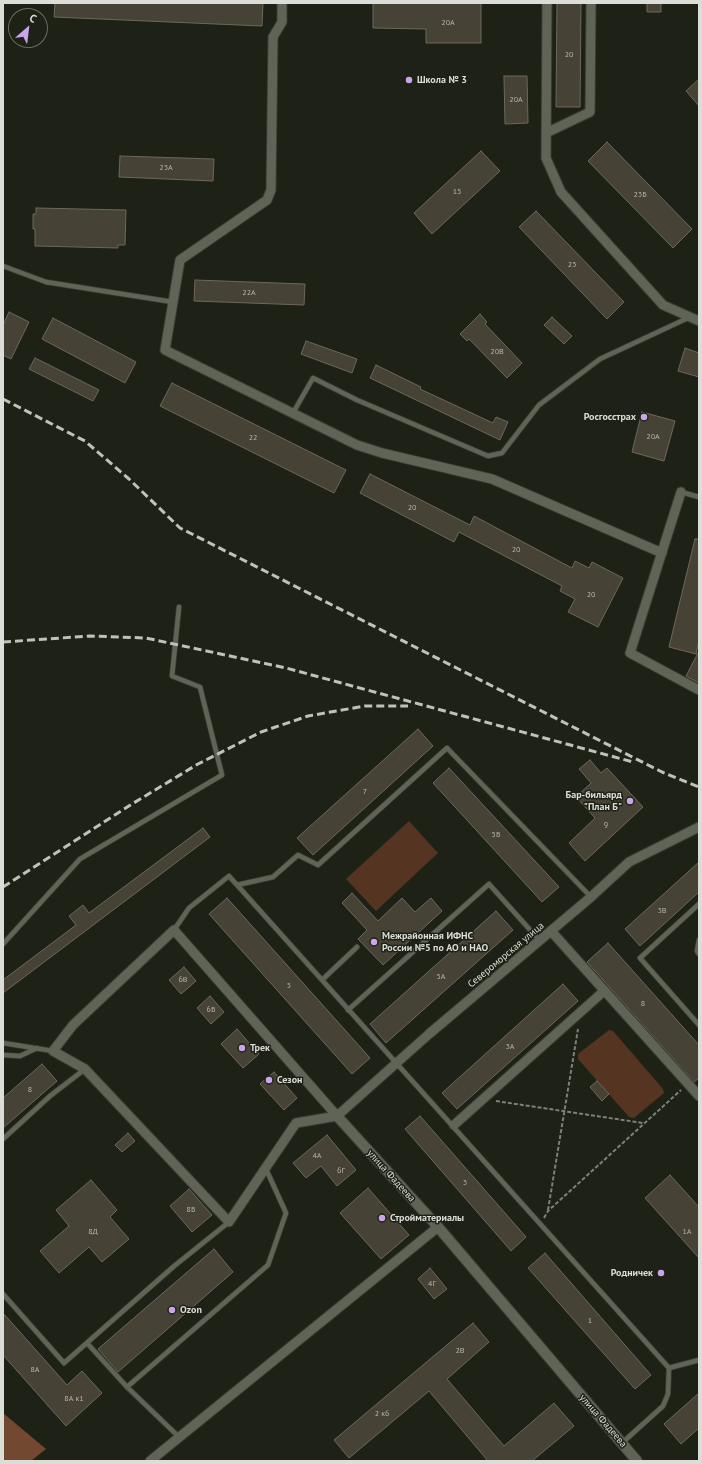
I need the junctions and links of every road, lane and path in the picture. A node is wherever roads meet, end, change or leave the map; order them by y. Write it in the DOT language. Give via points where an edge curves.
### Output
graph roads {
  1 [pos="282,3"];
  2 [pos="547,3"];
  3 [pos="591,3"];
  4 [pos="546,134"];
  5 [pos="3,266"];
  6 [pos="173,302"];
  7 [pos="690,317"];
  8 [pos="699,320"];
  9 [pos="293,413"];
  10 [pos="681,492"];
  11 [pos="699,497"];
  12 [pos="662,553"];
  13 [pos="179,607"];
  14 [pos="699,690"];
  15 [pos="699,827"];
  16 [pos="237,885"];
  17 [pos="591,897"];
  18 [pos="699,904"];
  19 [pos="174,930"];
  20 [pos="551,930"];
  21 [pos="699,940"];
  22 [pos="540,941"];
  23 [pos="3,944"];
  24 [pos="357,947"];
  25 [pos="699,954"];
  26 [pos="322,980"];
  27 [pos="604,991"];
  28 [pos="348,1010"];
  29 [pos="580,1012"];
  30 [pos="699,1025"];
  31 [pos="3,1043"];
  32 [pos="37,1048"];
  33 [pos="53,1051"];
  34 [pos="3,1055"];
  35 [pos="396,1062"];
  36 [pos="85,1069"];
  37 [pos="687,1084"];
  38 [pos="699,1096"];
  39 [pos="484,1099"];
  40 [pos="564,1111"];
  41 [pos="337,1116"];
  42 [pos="643,1123"];
  43 [pos="454,1125"];
  44 [pos="3,1139"];
  45 [pos="266,1169"];
  46 [pos="548,1212"];
  47 [pos="229,1222"];
  48 [pos="540,1223"];
  49 [pos="438,1227"];
  50 [pos="3,1294"];
  51 [pos="87,1343"];
  52 [pos="699,1360"];
  53 [pos="670,1368"];
  54 [pos="127,1387"];
  55 [pos="179,1437"];
  56 [pos="622,1443"];
  57 [pos="150,1461"];
  58 [pos="637,1461"];
  1 -- 6 [label="street" via="282,22 273,37 271,190 267,200 180,260"];
  2 -- 4 [label="street"];
  3 -- 4 [label="street" via="590,112"];
  4 -- 7 [label="street" via="546,158 561,192 663,304"];
  5 -- 6 [label="lane" via="46,282"];
  6 -- 9 [label="street" via="165,350"];
  7 -- 8 [label="street"];
  7 -- 9 [label="lane" via="600,359 539,405 502,453 488,456 357,400 313,378"];
  9 -- 12 [label="street" via="357,445 492,479"];
  10 -- 11 [label="lane"];
  10 -- 12 [label="street"];
  12 -- 14 [label="street" via="630,653"];
  13 -- 23 [label="lane" via="172,676 200,687 222,775 80,859"];
  15 -- 17 [label="street, Североморская улица" via="629,862"];
  16 -- 17 [label="lane" via="273,877 298,855 318,865 447,748"];
  16 -- 19 [label="lane" via="229,876 189,908"];
  16 -- 26 [label="lane"];
  17 -- 20 [label="street, Североморская улица"];
  18 -- 30 [label="lane" via="640,958"];
  19 -- 33 [label="street" via="73,1025"];
  19 -- 41 [label="street, улица Фадеева"];
  20 -- 22 [label="street, Североморская улица"];
  20 -- 27 [label="street"];
  21 -- 25 [label="lane"];
  22 -- 28 [label="lane" via="489,884"];
  22 -- 35 [label="street, Североморская улица"];
  24 -- 26 [label="lane"];
  26 -- 28 [label="lane"];
  27 -- 29 [label="street"];
  27 -- 37 [label="street"];
  28 -- 35 [label="lane"];
  29 -- 39 [label="street"];
  29 -- 40 [label="path"];
  31 -- 32 [label="lane"];
  32 -- 33 [label="lane"];
  32 -- 34 [label="lane" via="20,1056"];
  33 -- 36 [label="street"];
  35 -- 41 [label="street, Североморская улица"];
  35 -- 43 [label="lane"];
  36 -- 44 [label="lane" via="50,1096"];
  36 -- 47 [label="street"];
  37 -- 38 [label="street"];
  37 -- 42 [label="path"];
  39 -- 40 [label="path"];
  39 -- 43 [label="street"];
  40 -- 42 [label="path"];
  40 -- 46 [label="path"];
  41 -- 45 [label="street" via="296,1123"];
  41 -- 49 [label="street, улица Фадеева"];
  42 -- 46 [label="path"];
  43 -- 48 [label="lane"];
  45 -- 47 [label="street"];
  45 -- 54 [label="lane" via="286,1213 268,1265"];
  46 -- 48 [label="path"];
  47 -- 51 [label="lane" via="172,1267"];
  48 -- 53 [label="lane"];
  49 -- 55 [label="street"];
  49 -- 56 [label="street, улица Фадеева"];
  50 -- 51 [label="lane" via="64,1363"];
  51 -- 54 [label="lane"];
  52 -- 53 [label="lane"];
  53 -- 56 [label="lane" via="668,1394 663,1406"];
  54 -- 55 [label="lane"];
  55 -- 57 [label="street"];
  56 -- 58 [label="street, улица Фадеева"];
}
